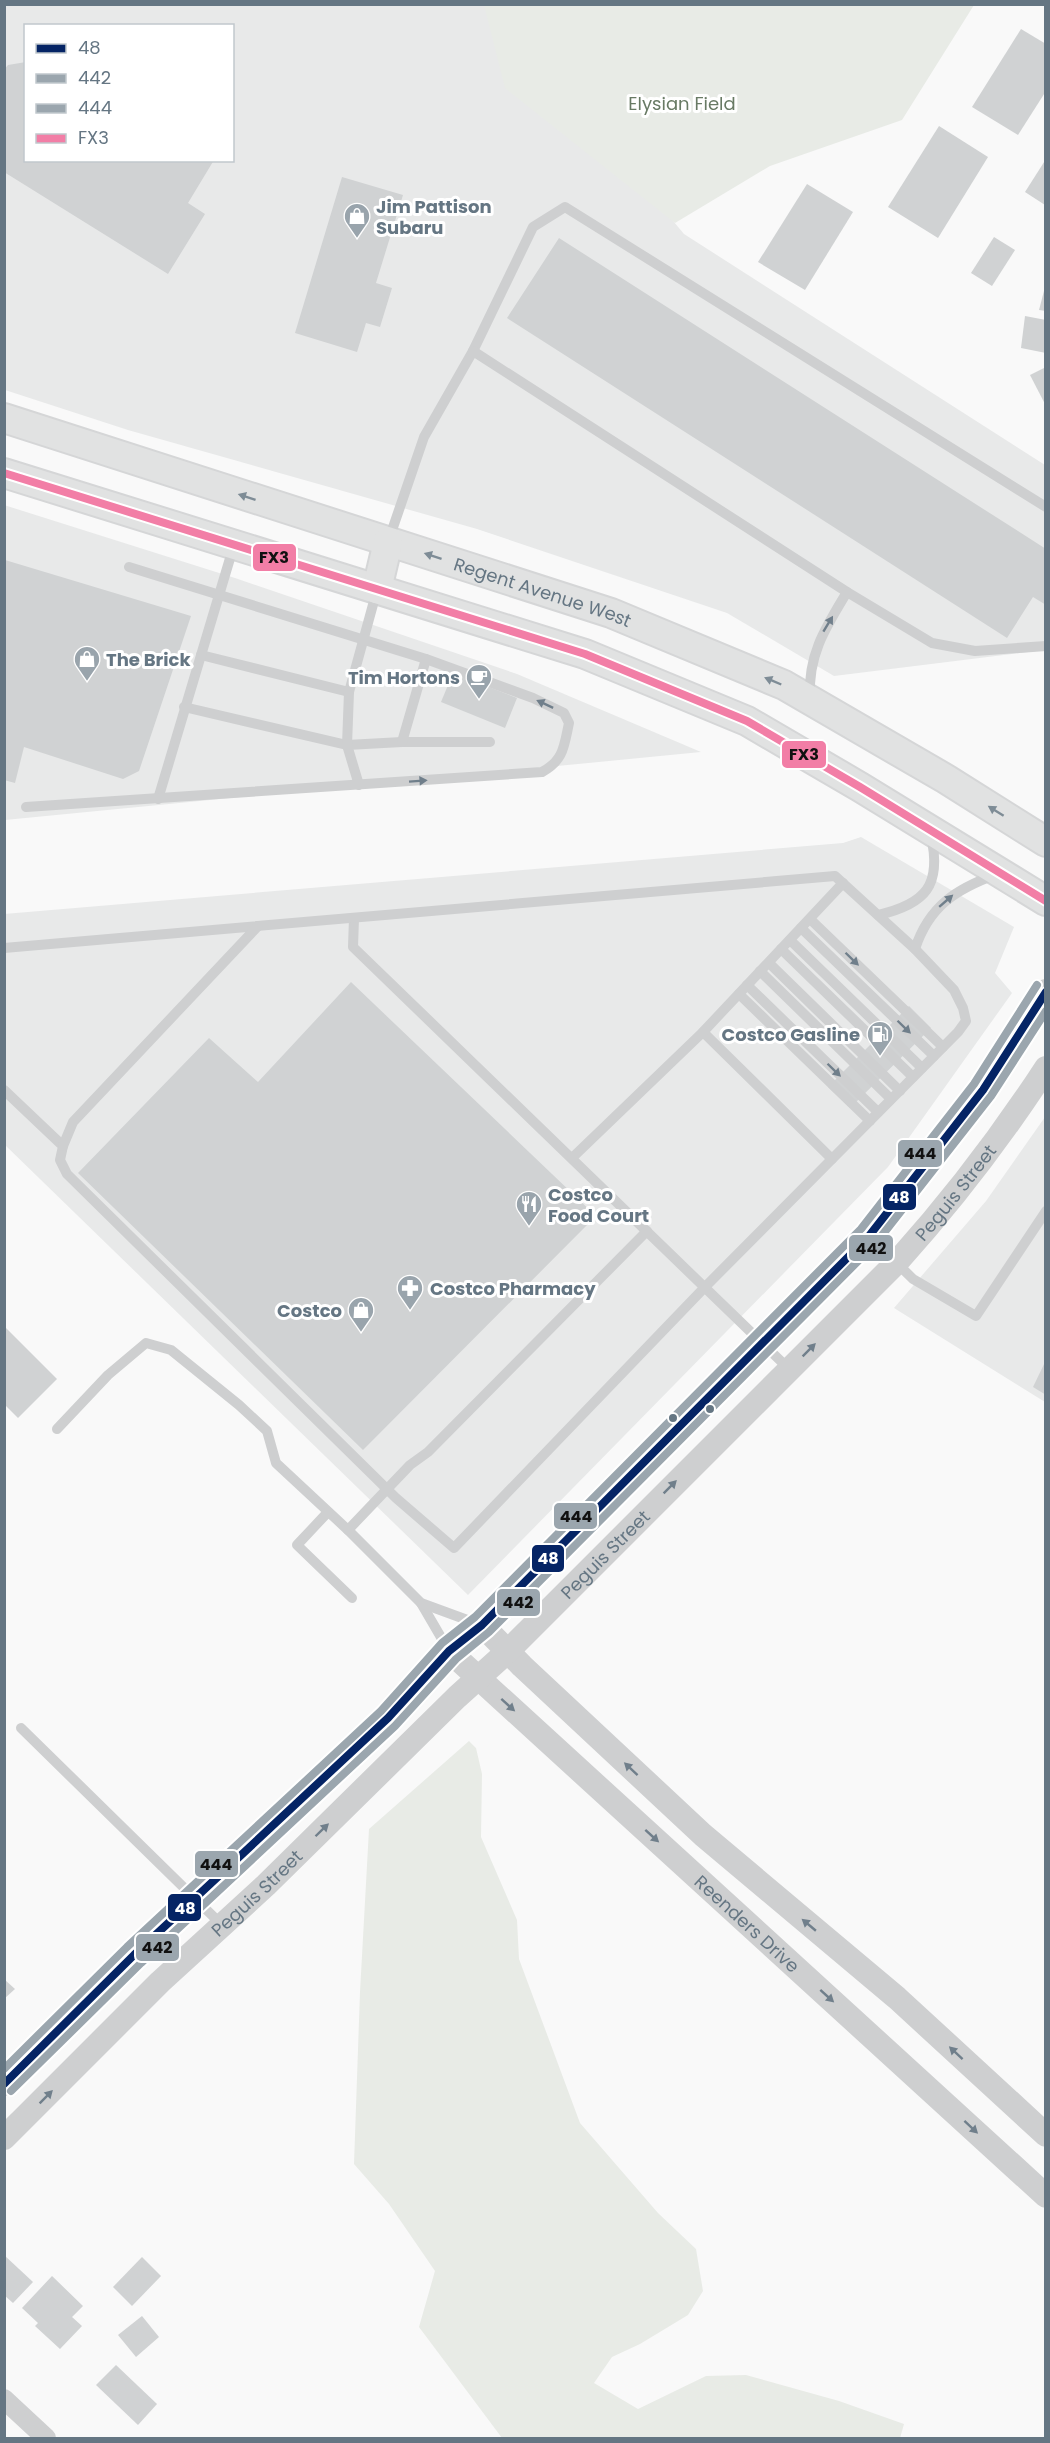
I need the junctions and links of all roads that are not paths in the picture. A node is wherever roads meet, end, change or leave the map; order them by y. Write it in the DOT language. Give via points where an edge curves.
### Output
graph roads {
  1 [pos="472,351"];
  2 [pos="4,418"];
  3 [pos="6,475"];
  4 [pos="1046,507"];
  5 [pos="388,542"];
  6 [pos="234,545"];
  7 [pos="129,567"];
  8 [pos="377,589"];
  9 [pos="847,592"];
  10 [pos="219,594"];
  11 [pos="363,640"];
  12 [pos="1046,646"];
  13 [pos="201,655"];
  14 [pos="426,659"];
  15 [pos="349,692"];
  16 [pos="810,700"];
  17 [pos="184,707"];
  18 [pos="402,742"];
  19 [pos="490,742"];
  20 [pos="347,745"];
  21 [pos="359,785"];
  22 [pos="158,799"];
  23 [pos="26,807"];
  24 [pos="930,830"];
  25 [pos="1046,842"];
  26 [pos="999,873"];
  27 [pos="843,884"];
  28 [pos="1046,901"];
  29 [pos="878,915"];
  30 [pos="354,918"];
  31 [pos="810,919"];
  32 [pos="258,926"];
  33 [pos="801,928"];
  34 [pos="790,940"];
  35 [pos="4,948"];
  36 [pos="781,949"];
  37 [pos="915,949"];
  38 [pos="769,963"];
  39 [pos="760,971"];
  40 [pos="747,985"];
  41 [pos="1046,990"];
  42 [pos="739,994"];
  43 [pos="703,1032"];
  44 [pos="943,1047"];
  45 [pos="934,1056"];
  46 [pos="922,1068"];
  47 [pos="1046,1068"];
  48 [pos="913,1077"];
  49 [pos="4,1090"];
  50 [pos="900,1091"];
  51 [pos="891,1099"];
  52 [pos="874,1116"];
  53 [pos="63,1146"];
  54 [pos="572,1158"];
  55 [pos="832,1159"];
  56 [pos="1046,1210"];
  57 [pos="647,1231"];
  58 [pos="869,1236"];
  59 [pos="897,1262"];
  60 [pos="705,1287"];
  61 [pos="763,1343"];
  62 [pos="789,1369"];
  63 [pos="57,1429"];
  64 [pos="387,1488"];
  65 [pos="328,1512"];
  66 [pos="348,1530"];
  67 [pos="352,1598"];
  68 [pos="421,1603"];
  69 [pos="482,1625"];
  70 [pos="449,1651"];
  71 [pos="507,1652"];
  72 [pos="478,1677"];
  73 [pos="21,1728"];
  74 [pos="194,1898"];
  75 [pos="222,1925"];
  76 [pos="4,2084"];
  77 [pos="1046,2135"];
  78 [pos="4,2138"];
  79 [pos="1046,2196"];
  80 [pos="4,2399"];
  81 [pos="46,2439"];
  1 -- 4 [label="lane" via="533,227 565,207"];
  1 -- 5 [label="lane" via="424,436"];
  1 -- 9 [label="lane"];
  5 -- 2 [label="main road, Regent Avenue West, one-way"];
  3 -- 6 [label="main road"];
  5 -- 8 [label="main road"];
  16 -- 5 [label="main road, Regent Avenue West, one-way" via="784,685 610,613"];
  6 -- 8 [label="main road"];
  6 -- 10 [label="lane"];
  7 -- 10 [label="lane"];
  8 -- 11 [label="lane"];
  8 -- 24 [label="main road" via="585,654 747,722"];
  9 -- 12 [label="lane" via="932,643 975,651"];
  16 -- 9 [label="lane, one-way" via="809,674 820,637"];
  10 -- 11 [label="lane"];
  10 -- 13 [label="lane"];
  11 -- 14 [label="lane"];
  11 -- 15 [label="lane"];
  13 -- 15 [label="lane"];
  13 -- 17 [label="lane"];
  14 -- 18 [label="lane"];
  21 -- 14 [label="lane, one-way" via="542,772 556,764 569,723 564,713"];
  15 -- 20 [label="lane"];
  25 -- 16 [label="main road, Regent Avenue West, one-way"];
  17 -- 20 [label="lane"];
  17 -- 22 [label="lane"];
  18 -- 19 [label="lane"];
  18 -- 20 [label="lane"];
  20 -- 21 [label="lane"];
  21 -- 22 [label="lane"];
  22 -- 23 [label="lane"];
  24 -- 26 [label="main road"];
  24 -- 29 [label="lane" via="935,872 928,888 915,901"];
  26 -- 28 [label="main road"];
  37 -- 26 [label="lane, one-way" via="921,929 948,898"];
  27 -- 29 [label="lane"];
  27 -- 30 [label="lane" via="835,876"];
  27 -- 31 [label="lane"];
  29 -- 37 [label="lane"];
  30 -- 32 [label="lane"];
  30 -- 54 [label="lane" via="353,947"];
  31 -- 33 [label="lane"];
  31 -- 44 [label="lane, one-way"];
  32 -- 35 [label="lane"];
  32 -- 53 [label="lane" via="73,1122"];
  33 -- 34 [label="lane"];
  33 -- 45 [label="lane, one-way"];
  34 -- 36 [label="lane"];
  34 -- 46 [label="lane"];
  36 -- 38 [label="lane"];
  36 -- 48 [label="lane"];
  37 -- 44 [label="lane" via="954,990 963,1008 966,1021"];
  38 -- 39 [label="lane"];
  38 -- 50 [label="lane"];
  39 -- 40 [label="lane"];
  39 -- 51 [label="lane"];
  40 -- 42 [label="lane"];
  40 -- 52 [label="lane, one-way"];
  41 -- 58 [label="street, Peguis Street" via="982,1090"];
  42 -- 43 [label="lane"];
  42 -- 52 [label="lane"];
  43 -- 54 [label="lane"];
  43 -- 55 [label="lane"];
  44 -- 45 [label="lane"];
  45 -- 46 [label="lane"];
  46 -- 48 [label="lane"];
  47 -- 59 [label="street, Peguis Street" via="948,1206"];
  48 -- 50 [label="lane"];
  49 -- 53 [label="lane"];
  50 -- 51 [label="lane"];
  51 -- 52 [label="lane"];
  52 -- 55 [label="lane"];
  53 -- 64 [label="lane" via="60,1160 67,1174"];
  54 -- 57 [label="lane"];
  55 -- 60 [label="lane"];
  56 -- 59 [label="lane" via="976,1316 913,1279"];
  57 -- 60 [label="lane"];
  57 -- 64 [label="lane" via="428,1452"];
  58 -- 59 [label="lane"];
  58 -- 61 [label="street, Peguis Street"];
  62 -- 59 [label="street, Peguis Street, one-way"];
  60 -- 61 [label="lane"];
  60 -- 64 [label="lane" via="454,1548"];
  61 -- 62 [label="lane"];
  61 -- 69 [label="street, Peguis Street"];
  71 -- 62 [label="street, Peguis Street, one-way"];
  63 -- 65 [label="lane" via="108,1375 146,1343 171,1350 267,1431 276,1463"];
  64 -- 66 [label="lane"];
  65 -- 66 [label="lane"];
  65 -- 67 [label="lane" via="297,1545"];
  66 -- 68 [label="lane"];
  68 -- 69 [label="lane"];
  68 -- 70 [label="lane"];
  69 -- 70 [label="street, Peguis Street"];
  69 -- 71 [label="street, Reenders Drive"];
  70 -- 72 [label="street, Reenders Drive"];
  70 -- 74 [label="street, Peguis Street" via="388,1718"];
  71 -- 72 [label="street, Peguis Street"];
  77 -- 71 [label="street, Reenders Drive, one-way" via="897,1998 703,1835"];
  75 -- 72 [label="street, Peguis Street, one-way"];
  72 -- 79 [label="street, Reenders Drive, one-way"];
  73 -- 74 [label="lane"];
  74 -- 75 [label="lane"];
  74 -- 76 [label="street, Peguis Street"];
  78 -- 75 [label="street, Peguis Street, one-way"];
  80 -- 81 [label="street"];
}
